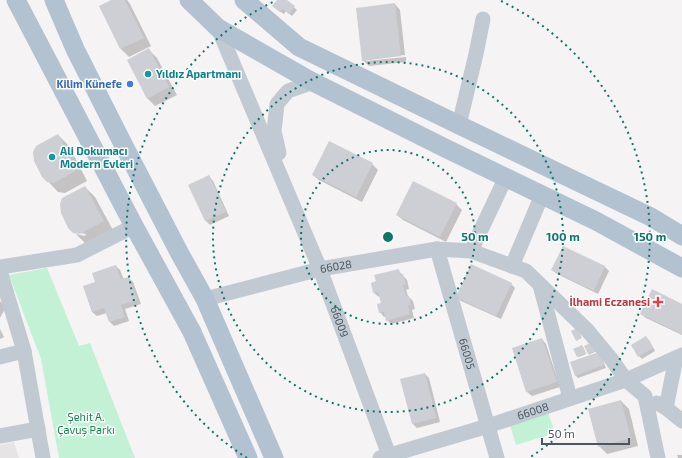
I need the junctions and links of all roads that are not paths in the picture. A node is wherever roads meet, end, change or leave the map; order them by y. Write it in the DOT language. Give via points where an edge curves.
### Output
graph roads {
  1 [pos="16,0"];
  2 [pos="54,0"];
  3 [pos="189,0"];
  4 [pos="244,0"];
  5 [pos="483,19"];
  6 [pos="218,28"];
  7 [pos="314,82"];
  8 [pos="459,125"];
  9 [pos="506,178"];
  10 [pos="287,189"];
  11 [pos="542,195"];
  12 [pos="134,226"];
  13 [pos="682,236"];
  14 [pos="437,249"];
  15 [pos="470,251"];
  16 [pos="512,266"];
  17 [pos="0,267"];
  18 [pos="682,268"];
  19 [pos="320,269"];
  20 [pos="0,271"];
  21 [pos="540,285"];
  22 [pos="205,299"];
  23 [pos="24,351"];
  24 [pos="679,356"];
  25 [pos="0,357"];
  26 [pos="626,380"];
  27 [pos="645,396"];
  28 [pos="570,398"];
  29 [pos="666,408"];
  30 [pos="682,421"];
  31 [pos="488,426"];
  32 [pos="38,429"];
  33 [pos="0,436"];
  34 [pos="384,457"];
  35 [pos="43,458"];
  36 [pos="248,458"];
  37 [pos="274,458"];
  38 [pos="497,458"];
  39 [pos="658,458"];
  1 -- 12 [label="main road"];
  2 -- 22 [label="main road" via="74,49"];
  3 -- 6 [label="main road"];
  4 -- 8 [label="main road" via="299,47"];
  5 -- 8 [label="street"];
  6 -- 7 [label="main road"];
  6 -- 10 [label="street, 66009"];
  7 -- 9 [label="main road"];
  7 -- 10 [label="street, 66009" via="288,91 277,104 274,131"];
  8 -- 13 [label="main road" via="651,216"];
  9 -- 11 [label="main road"];
  9 -- 15 [label="street"];
  10 -- 19 [label="street, 66009"];
  11 -- 16 [label="street"];
  11 -- 18 [label="main road"];
  12 -- 17 [label="street" via="77,255"];
  12 -- 36 [label="main road" via="192,332"];
  14 -- 15 [label="street, 66028"];
  14 -- 19 [label="street, 66028"];
  14 -- 31 [label="street, 66005"];
  15 -- 16 [label="street, 66028"];
  16 -- 21 [label="street, 66028" via="526,272"];
  19 -- 22 [label="street, 66028"];
  19 -- 34 [label="street, 66009"];
  20 -- 23 [label="street"];
  21 -- 26 [label="street, 66028" via="588,331"];
  21 -- 28 [label="street"];
  22 -- 37 [label="main road"];
  23 -- 25 [label="street"];
  23 -- 32 [label="street"];
  24 -- 26 [label="street, 66008"];
  24 -- 29 [label="street"];
  26 -- 27 [label="street, 66028"];
  26 -- 28 [label="street, 66008"];
  27 -- 29 [label="street, 66028"];
  27 -- 39 [label="street"];
  28 -- 31 [label="street, 66008"];
  29 -- 30 [label="street, 66028"];
  31 -- 34 [label="street, 66008"];
  31 -- 38 [label="street, 66005"];
  32 -- 33 [label="street"];
  32 -- 35 [label="street"];
}
